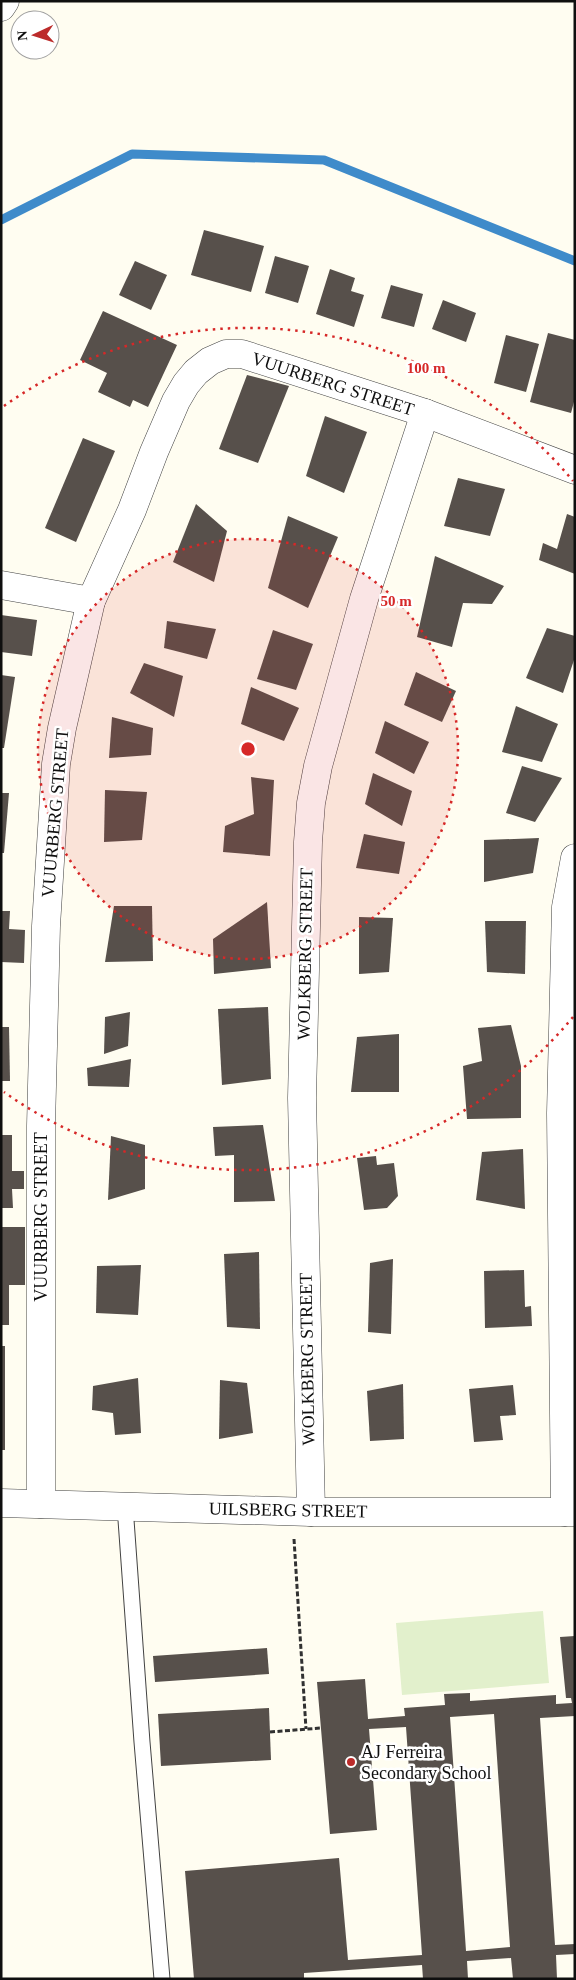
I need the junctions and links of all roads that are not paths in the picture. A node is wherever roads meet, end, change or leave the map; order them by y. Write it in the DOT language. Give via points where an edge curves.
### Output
graph roads {
  1 [pos="5,1"];
  2 [pos="1,7"];
  3 [pos="424,413"];
  4 [pos="575,470"];
  5 [pos="1,585"];
  6 [pos="91,602"];
  7 [pos="575,858"];
  8 [pos="1,1503"];
  9 [pos="41,1504"];
  10 [pos="126,1506"];
  11 [pos="302,1512"];
  12 [pos="570,1512"];
  13 [pos="162,1979"];
  1 -- 2 [label="street"];
  3 -- 4 [label="street, VUURBERG STREET"];
  3 -- 6 [label="street, VUURBERG STREET" via="242,354 226,354 210,361 196,372 176,401"];
  3 -- 11 [label="street, WOLKBERG STREET" via="364,599 318,766 311,803 302,1098"];
  5 -- 6 [label="street"];
  6 -- 9 [label="street, VUURBERG STREET" via="70,686 56,764 46,926 41,1126"];
  7 -- 12 [label="street" via="565,916 561,1113"];
  8 -- 9 [label="street, UILSBERG STREET"];
  9 -- 10 [label="street, UILSBERG STREET"];
  10 -- 11 [label="street, UILSBERG STREET"];
  10 -- 13 [label="lane"];
  11 -- 12 [label="street, UILSBERG STREET"];
}
